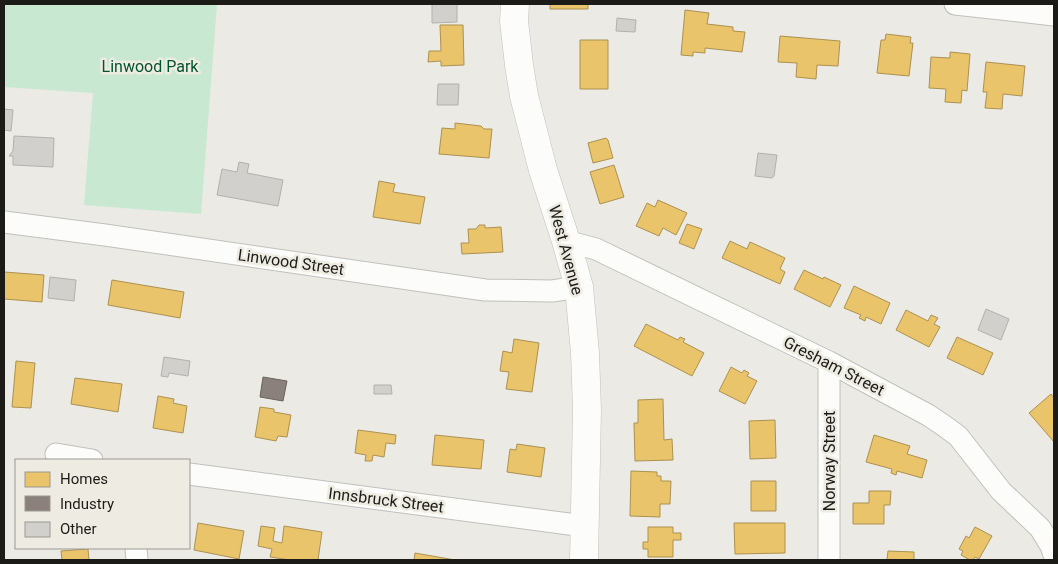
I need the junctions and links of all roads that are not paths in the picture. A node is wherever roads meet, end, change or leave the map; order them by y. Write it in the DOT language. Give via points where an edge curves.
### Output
graph roads {
  1 [pos="515,4"];
  2 [pos="955,4"];
  3 [pos="1054,15"];
  4 [pos="4,222"];
  5 [pos="566,241"];
  6 [pos="579,287"];
  7 [pos="829,362"];
  8 [pos="56,454"];
  9 [pos="86,459"];
  10 [pos="190,474"];
  11 [pos="584,526"];
  12 [pos="1054,555"];
  13 [pos="584,560"];
  14 [pos="829,560"];
  1 -- 5 [label="street, West Avenue" via="514,21 524,96"];
  2 -- 3 [label="street"];
  4 -- 6 [label="street, Linwood Street" via="485,290 552,291"];
  5 -- 6 [label="street, West Avenue"];
  5 -- 7 [label="street, Gresham Street" via="596,249"];
  6 -- 11 [label="street, West Avenue" via="587,410"];
  7 -- 12 [label="street, Gresham Street" via="928,415 958,436 1000,491 1040,528"];
  7 -- 14 [label="street, Norway Street"];
  8 -- 9 [label="street"];
  10 -- 11 [label="street, Innsbruck Street"];
  11 -- 13 [label="street, West Avenue"];
}
